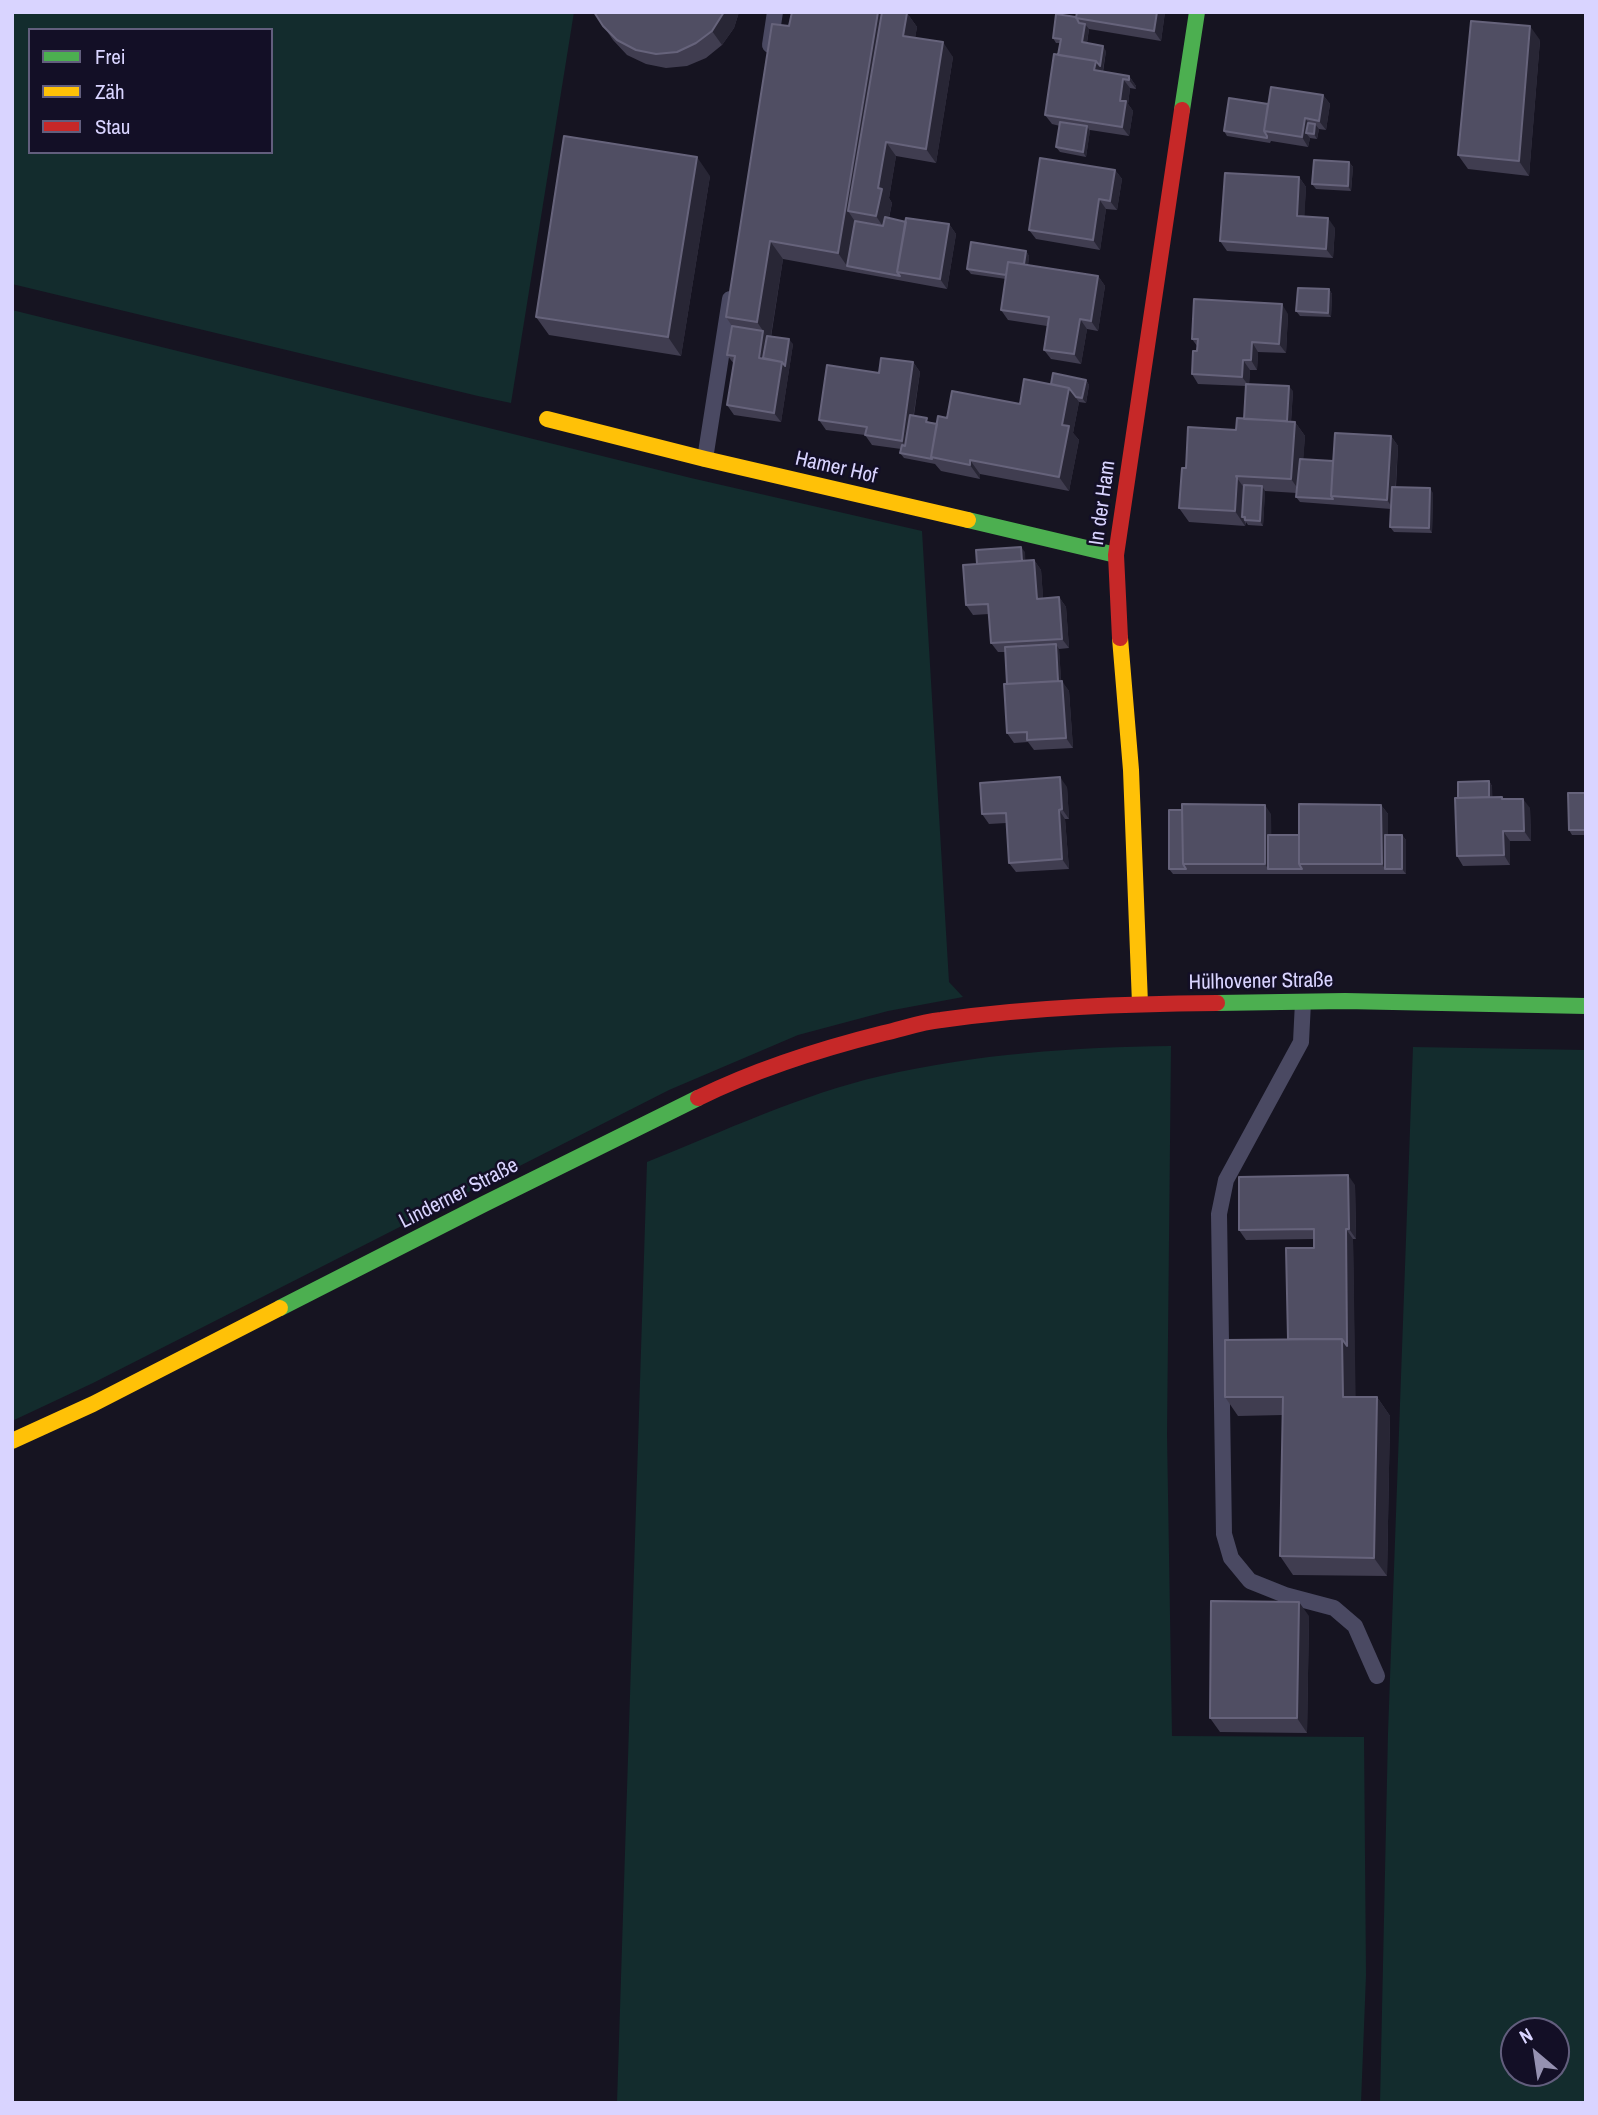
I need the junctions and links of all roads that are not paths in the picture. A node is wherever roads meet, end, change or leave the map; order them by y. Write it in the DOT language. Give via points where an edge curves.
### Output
graph roads {
  1 [pos="775,12"];
  2 [pos="1197,12"];
  3 [pos="767,66"];
  4 [pos="733,283"];
  5 [pos="547,419"];
  6 [pos="705,459"];
  7 [pos="1116,555"];
  8 [pos="1303,1002"];
  9 [pos="1140,1004"];
  10 [pos="1586,1006"];
  11 [pos="938,1020"];
  12 [pos="12,1441"];
  13 [pos="1377,1676"];
  1 -- 3 [label="lane"];
  2 -- 7 [label="main road, In der Ham"];
  4 -- 6 [label="lane"];
  5 -- 6 [label="main road, Hamer Hof"];
  6 -- 7 [label="main road, Hamer Hof"];
  7 -- 9 [label="main road, In der Ham" via="1131,770"];
  8 -- 9 [label="main road, Hülhovener Straße"];
  8 -- 10 [label="main road, Hülhovener Straße"];
  8 -- 13 [label="lane" via="1301,1042 1226,1180 1219,1214 1224,1534 1231,1558 1250,1581 1334,1608 1355,1626"];
  9 -- 11 [label="main road, Hülhovener Straße"];
  11 -- 12 [label="main road, Linderner Straße" via="828,1047 729,1083"];
}
